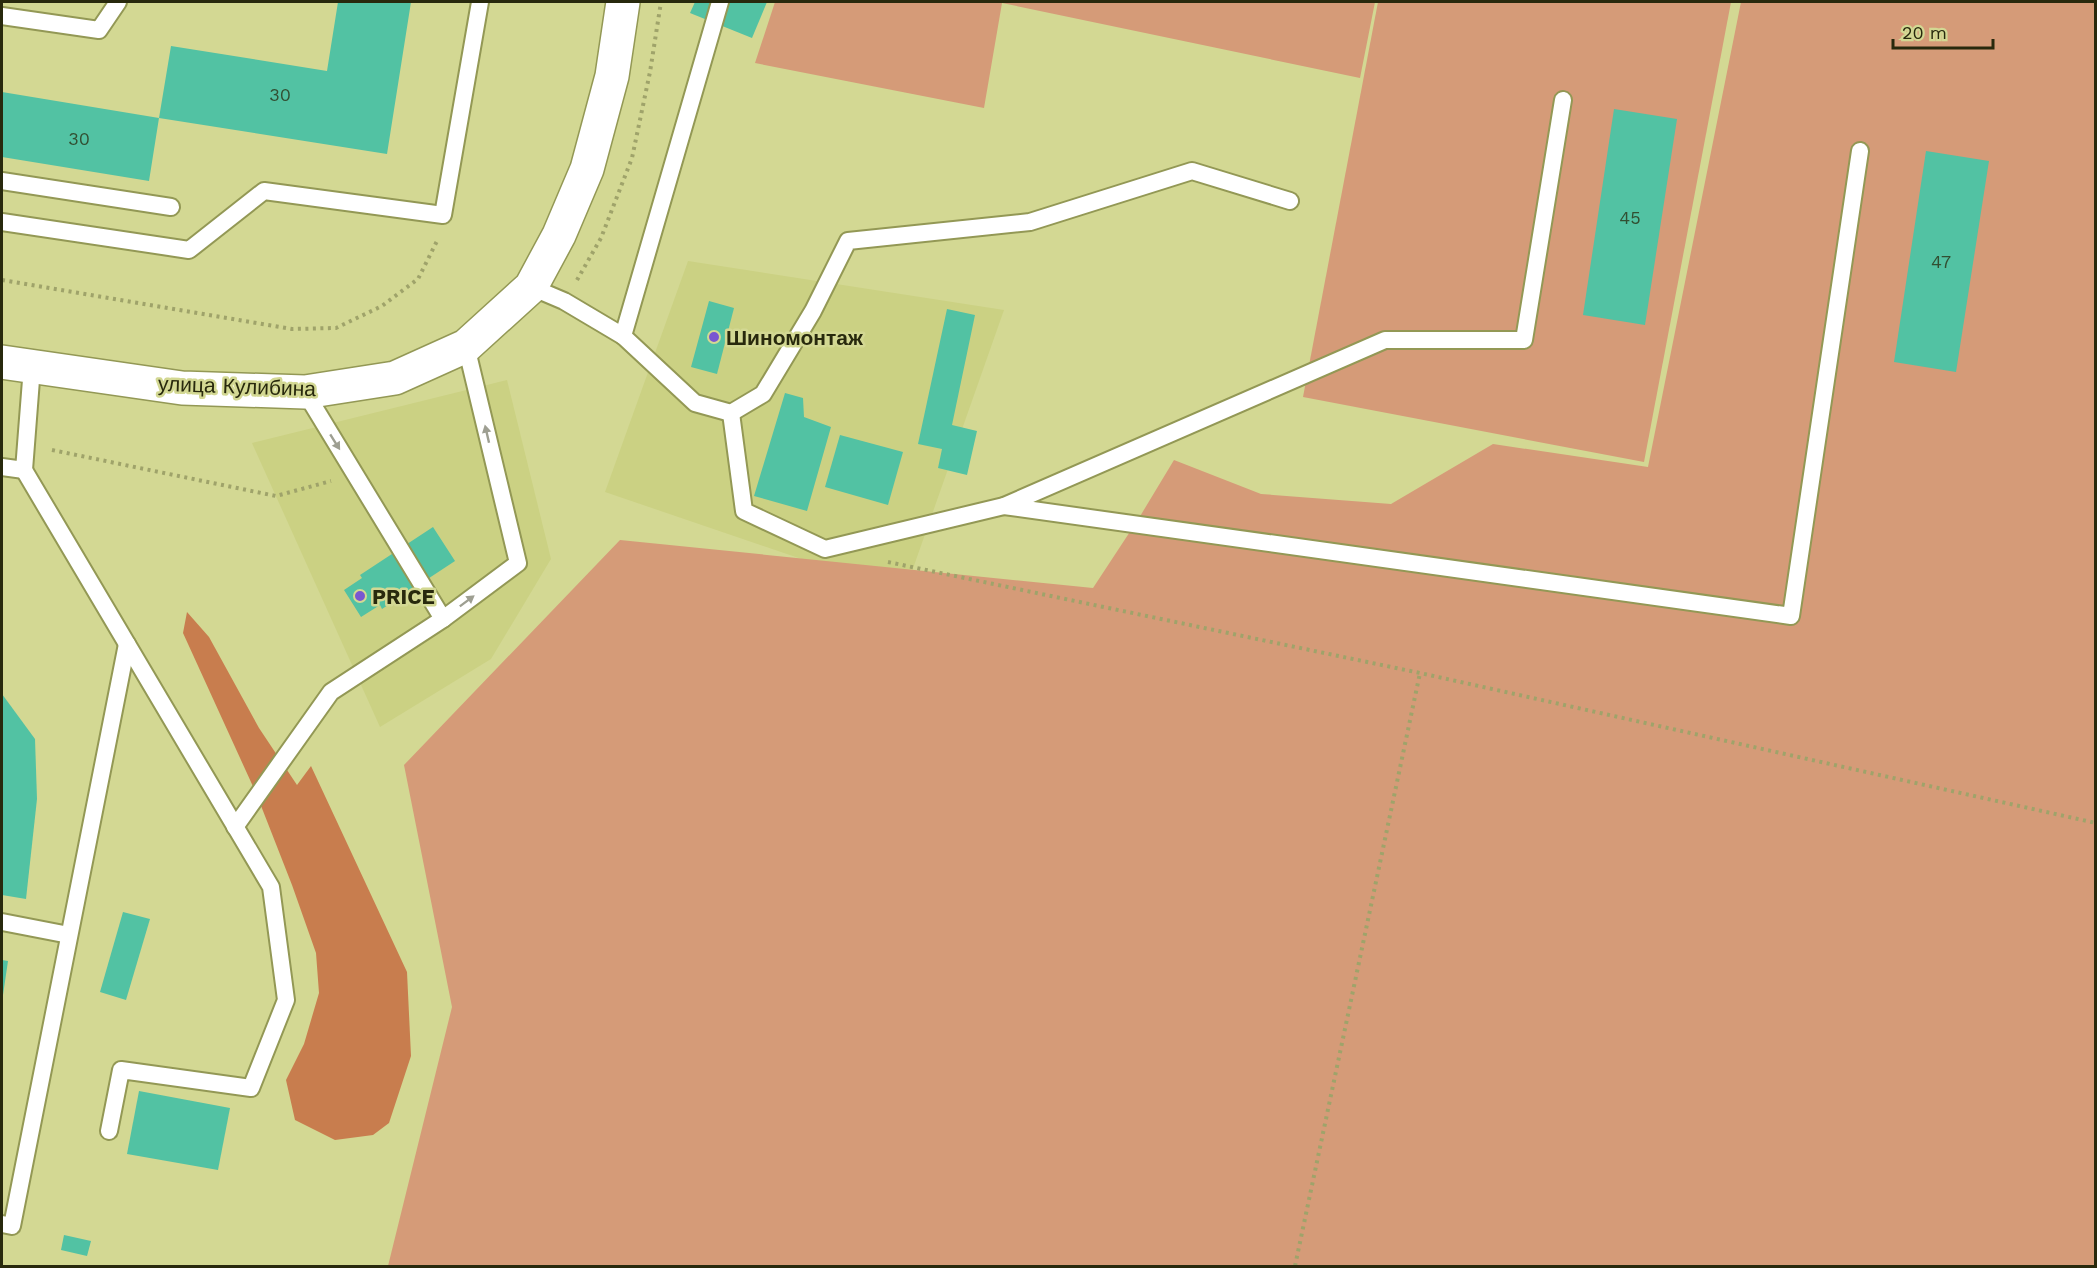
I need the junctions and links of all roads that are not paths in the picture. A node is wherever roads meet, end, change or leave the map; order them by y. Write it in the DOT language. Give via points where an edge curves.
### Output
graph roads {
  1 [pos="118,2"];
  2 [pos="480,2"];
  3 [pos="623,2"];
  4 [pos="720,2"];
  5 [pos="2,16"];
  6 [pos="1563,100"];
  7 [pos="1860,151"];
  8 [pos="2,180"];
  9 [pos="1290,201"];
  10 [pos="171,207"];
  11 [pos="2,222"];
  12 [pos="531,287"];
  13 [pos="623,336"];
  14 [pos="466,346"];
  15 [pos="17,364"];
  16 [pos="305,392"];
  17 [pos="731,413"];
  18 [pos="2,467"];
  19 [pos="24,470"];
  20 [pos="1004,506"];
  21 [pos="443,619"];
  22 [pos="127,644"];
  23 [pos="235,827"];
  24 [pos="2,922"];
  25 [pos="69,935"];
  26 [pos="109,1131"];
  27 [pos="2,1224"];
  1 -- 5 [label="lane" via="99,30"];
  2 -- 11 [label="lane" via="443,214 264,191 189,250"];
  3 -- 12 [label="main road, улица Кулибина" via="612,76 587,169 559,235"];
  4 -- 13 [label="lane"];
  6 -- 20 [label="lane" via="1524,340 1385,340"];
  7 -- 20 [label="lane" via="1791,616"];
  8 -- 10 [label="lane"];
  9 -- 17 [label="lane" via="1192,171 1030,222 848,241 813,311 763,394"];
  12 -- 13 [label="lane" via="564,301"];
  12 -- 14 [label="main road, улица Кулибина"];
  13 -- 17 [label="lane" via="695,403"];
  14 -- 16 [label="main road, улица Кулибина" via="395,378"];
  21 -- 14 [label="lane, one-way" via="518,562"];
  15 -- 16 [label="main road, улица Кулибина" via="182,388"];
  15 -- 19 [label="lane" via="26,445"];
  16 -- 21 [label="lane, one-way"];
  17 -- 20 [label="lane" via="744,511 825,549"];
  18 -- 19 [label="lane"];
  19 -- 22 [label="lane"];
  21 -- 23 [label="lane" via="331,692"];
  22 -- 23 [label="lane"];
  22 -- 25 [label="lane"];
  23 -- 26 [label="lane" via="271,887 286,1000 250,1088 122,1070"];
  24 -- 25 [label="lane"];
  25 -- 27 [label="lane" via="12,1226"];
}
